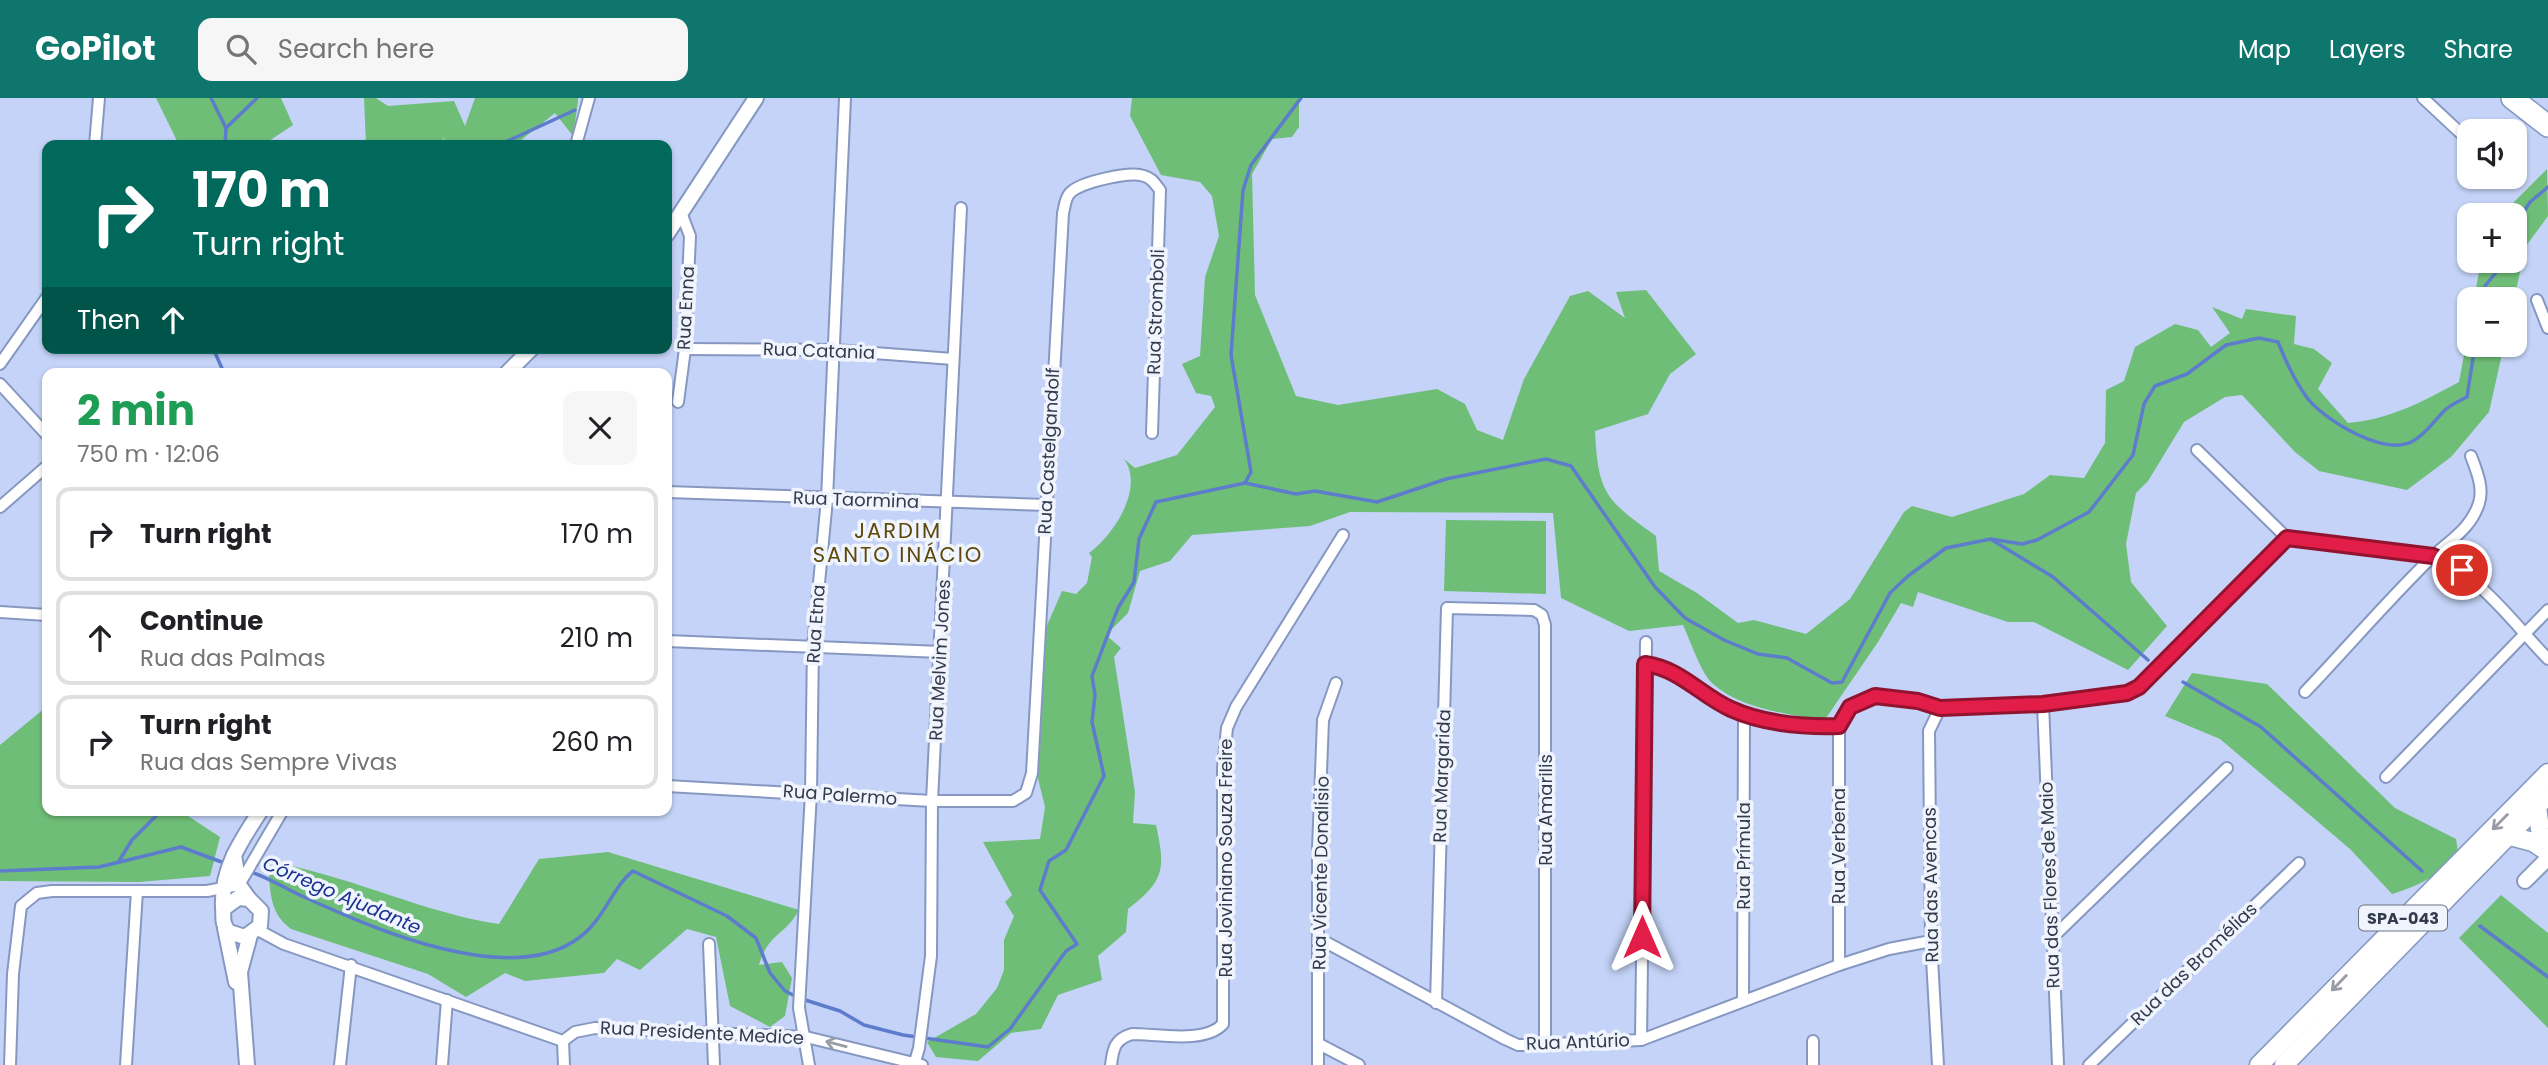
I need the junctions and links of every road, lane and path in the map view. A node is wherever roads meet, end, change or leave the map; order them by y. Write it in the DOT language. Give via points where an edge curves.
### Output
graph roads {
  1 [pos="99,98"];
  2 [pos="589,98"];
  3 [pos="756,98"];
  4 [pos="845,98"];
  5 [pos="2423,98"];
  6 [pos="2512,98"];
  7 [pos="2548,126"];
  8 [pos="2457,130"];
  9 [pos="95,140"];
  10 [pos="577,140"];
  11 [pos="1160,190"];
  12 [pos="961,208"];
  13 [pos="682,215"];
  14 [pos="672,228"];
  15 [pos="2537,300"];
  16 [pos="42,304"];
  17 [pos="2548,328"];
  18 [pos="685,349"];
  19 [pos="835,350"];
  20 [pos="525,354"];
  21 [pos="953,359"];
  22 [pos="0,364"];
  23 [pos="512,368"];
  24 [pos="0,384"];
  25 [pos="678,402"];
  26 [pos="42,430"];
  27 [pos="1152,433"];
  28 [pos="2197,450"];
  29 [pos="2470,456"];
  30 [pos="42,470"];
  31 [pos="672,492"];
  32 [pos="827,499"];
  33 [pos="947,503"];
  34 [pos="1046,505"];
  35 [pos="0,507"];
  36 [pos="1343,535"];
  37 [pos="2287,538"];
  38 [pos="2433,556"];
  39 [pos="1505,609"];
  40 [pos="2548,610"];
  41 [pos="0,612"];
  42 [pos="42,616"];
  43 [pos="2524,634"];
  44 [pos="672,641"];
  45 [pos="1646,642"];
  46 [pos="813,646"];
  47 [pos="941,652"];
  48 [pos="2548,659"];
  49 [pos="1645,664"];
  50 [pos="1336,684"];
  51 [pos="2305,692"];
  52 [pos="2043,704"];
  53 [pos="1940,708"];
  54 [pos="1744,713"];
  55 [pos="1839,726"];
  56 [pos="2227,768"];
  57 [pos="2548,773"];
  58 [pos="2386,777"];
  59 [pos="672,786"];
  60 [pos="811,793"];
  61 [pos="933,801"];
  62 [pos="2543,801"];
  63 [pos="1013,802"];
  64 [pos="257,816"];
  65 [pos="279,816"];
  66 [pos="2510,836"];
  67 [pos="2548,842"];
  68 [pos="260,846"];
  69 [pos="2548,852"];
  70 [pos="233,857"];
  71 [pos="2548,858"];
  72 [pos="2299,863"];
  73 [pos="233,878"];
  74 [pos="2525,881"];
  75 [pos="222,890"];
  76 [pos="137,891"];
  77 [pos="249,899"];
  78 [pos="223,909"];
  79 [pos="225,928"];
  80 [pos="254,933"];
  81 [pos="1318,938"];
  82 [pos="2051,939"];
  83 [pos="1931,941"];
  84 [pos="709,944"];
  85 [pos="351,965"];
  86 [pos="1839,965"];
  87 [pos="0,973"];
  88 [pos="13,974"];
  89 [pos="240,996"];
  90 [pos="447,1000"];
  91 [pos="1743,1000"];
  92 [pos="1436,1003"];
  93 [pos="713,1031"];
  94 [pos="806,1037"];
  95 [pos="1641,1040"];
  96 [pos="563,1041"];
  97 [pos="1813,1041"];
  98 [pos="1319,1044"];
  99 [pos="1545,1044"];
  100 [pos="915,1064"];
  101 [pos="10,1065"];
  102 [pos="126,1065"];
  103 [pos="247,1065"];
  104 [pos="340,1065"];
  105 [pos="442,1065"];
  106 [pos="564,1065"];
  107 [pos="714,1065"];
  108 [pos="809,1065"];
  109 [pos="1111,1065"];
  110 [pos="1318,1065"];
  111 [pos="1359,1065"];
  112 [pos="1813,1065"];
  113 [pos="1938,1065"];
  114 [pos="2057,1065"];
  115 [pos="2089,1065"];
  116 [pos="2259,1065"];
  117 [pos="2284,1065"];
  1 -- 9 [label="street"];
  2 -- 10 [label="street"];
  3 -- 13 [label="street"];
  4 -- 19 [label="street, Rua Etna"];
  5 -- 8 [label="street"];
  6 -- 7 [label="highway"];
  11 -- 27 [label="street, Rua Stromboli"];
  11 -- 34 [label="street, Rua Castelgandolf" via="1153,181 1129,174 1077,187 1068,195 1063,213"];
  12 -- 21 [label="street, Rua Melvim Jones"];
  13 -- 14 [label="street"];
  13 -- 18 [label="street, Rua Enna" via="690,236"];
  15 -- 17 [label="street"];
  16 -- 22 [label="street"];
  18 -- 19 [label="street, Rua Catania"];
  18 -- 25 [label="street, Rua Enna"];
  19 -- 21 [label="street, Rua Catania"];
  19 -- 32 [label="street, Rua Etna"];
  20 -- 23 [label="street"];
  21 -- 33 [label="street, Rua Melvim Jones"];
  24 -- 26 [label="street"];
  28 -- 37 [label="street"];
  29 -- 38 [label="street" via="2480,484 2479,504 2465,530"];
  30 -- 35 [label="street"];
  31 -- 32 [label="street, Rua Taormina"];
  32 -- 33 [label="street, Rua Taormina"];
  32 -- 46 [label="street, Rua Etna"];
  33 -- 34 [label="street, Rua Taormina"];
  33 -- 47 [label="street, Rua Melvim Jones"];
  34 -- 63 [label="street, Rua Castelgandolf" via="1032,773 1026,793"];
  36 -- 109 [label="street, Rua Joviniano Souza Freire" via="1227,728 1223,1024 1205,1034 1132,1034 1116,1042"];
  37 -- 38 [label="street"];
  37 -- 52 [label="street" via="2139,687 2127,693"];
  38 -- 43 [label="street" via="2462,570"];
  38 -- 51 [label="street"];
  39 -- 92 [label="street, Rua Margarida" via="1447,608"];
  39 -- 99 [label="street, Rua Amarilis" via="1538,612 1545,625"];
  40 -- 43 [label="street"];
  41 -- 42 [label="street"];
  43 -- 48 [label="street"];
  43 -- 58 [label="street"];
  44 -- 46 [label="street"];
  45 -- 49 [label="street"];
  46 -- 47 [label="street"];
  46 -- 60 [label="street, Rua Etna"];
  47 -- 61 [label="street, Rua Melvim Jones"];
  49 -- 54 [label="street" via="1669,669"];
  49 -- 95 [label="street"];
  50 -- 81 [label="street, Rua Vicente Donalisio" via="1323,720"];
  52 -- 53 [label="street"];
  52 -- 82 [label="street, Rua das Flores de Maio"];
  53 -- 55 [label="street" via="1875,696 1850,707"];
  53 -- 83 [label="street, Rua das Avencas" via="1928,731"];
  54 -- 55 [label="street" via="1791,725"];
  54 -- 91 [label="street, Rua Prímula"];
  55 -- 86 [label="street, Rua Verbena"];
  56 -- 82 [label="street"];
  57 -- 116 [label="main road, SPA-043, one-way"];
  59 -- 60 [label="street, Rua Palermo"];
  60 -- 61 [label="street, Rua Palermo"];
  60 -- 94 [label="street, Rua Etna" via="799,1009"];
  61 -- 63 [label="street, Rua Palermo"];
  61 -- 100 [label="street, Rua Melvim Jones" via="932,956"];
  62 -- 66 [label="main road, SPA-043"];
  62 -- 67 [label="main road" via="2540,830"];
  64 -- 70 [label="street"];
  65 -- 68 [label="street"];
  66 -- 69 [label="main road"];
  66 -- 117 [label="main road, SPA-043"];
  68 -- 70 [label="street"];
  68 -- 73 [label="street"];
  70 -- 73 [label="street"];
  71 -- 74 [label="street"];
  72 -- 115 [label="street, Rua das Bromélias"];
  73 -- 75 [label="street"];
  73 -- 77 [label="street"];
  75 -- 76 [label="street"];
  75 -- 78 [label="street"];
  76 -- 88 [label="street" via="37,893 21,906 18,916"];
  76 -- 102 [label="street"];
  77 -- 78 [label="street" via="238,898"];
  77 -- 80 [label="street" via="261,911"];
  78 -- 79 [label="street"];
  79 -- 80 [label="street" via="239,937"];
  79 -- 89 [label="street"];
  80 -- 85 [label="street"];
  80 -- 89 [label="street" via="240,972"];
  81 -- 92 [label="street, Rua Antúrio"];
  81 -- 98 [label="street, Rua Vicente Donalisio"];
  82 -- 114 [label="street, Rua das Flores de Maio"];
  83 -- 86 [label="street, Rua Antúrio"];
  83 -- 113 [label="street, Rua das Avencas"];
  84 -- 93 [label="street"];
  85 -- 90 [label="street"];
  85 -- 104 [label="street"];
  86 -- 91 [label="street, Rua Antúrio"];
  87 -- 88 [label="street"];
  88 -- 101 [label="street"];
  89 -- 103 [label="street"];
  90 -- 96 [label="street"];
  90 -- 105 [label="street"];
  91 -- 95 [label="street, Rua Antúrio"];
  92 -- 99 [label="street, Rua Antúrio" via="1518,1045"];
  93 -- 94 [label="street, Rua Presidente Medice"];
  93 -- 96 [label="street, Rua Presidente Medice" via="595,1028 575,1032"];
  93 -- 107 [label="street"];
  100 -- 94 [label="street, Rua Presidente Medice, one-way"];
  94 -- 108 [label="street, Rua Etna"];
  95 -- 99 [label="street, Rua Antúrio"];
  96 -- 106 [label="street"];
  97 -- 112 [label="street"];
  98 -- 110 [label="street, Rua Vicente Donalisio"];
  98 -- 111 [label="street"];
}
